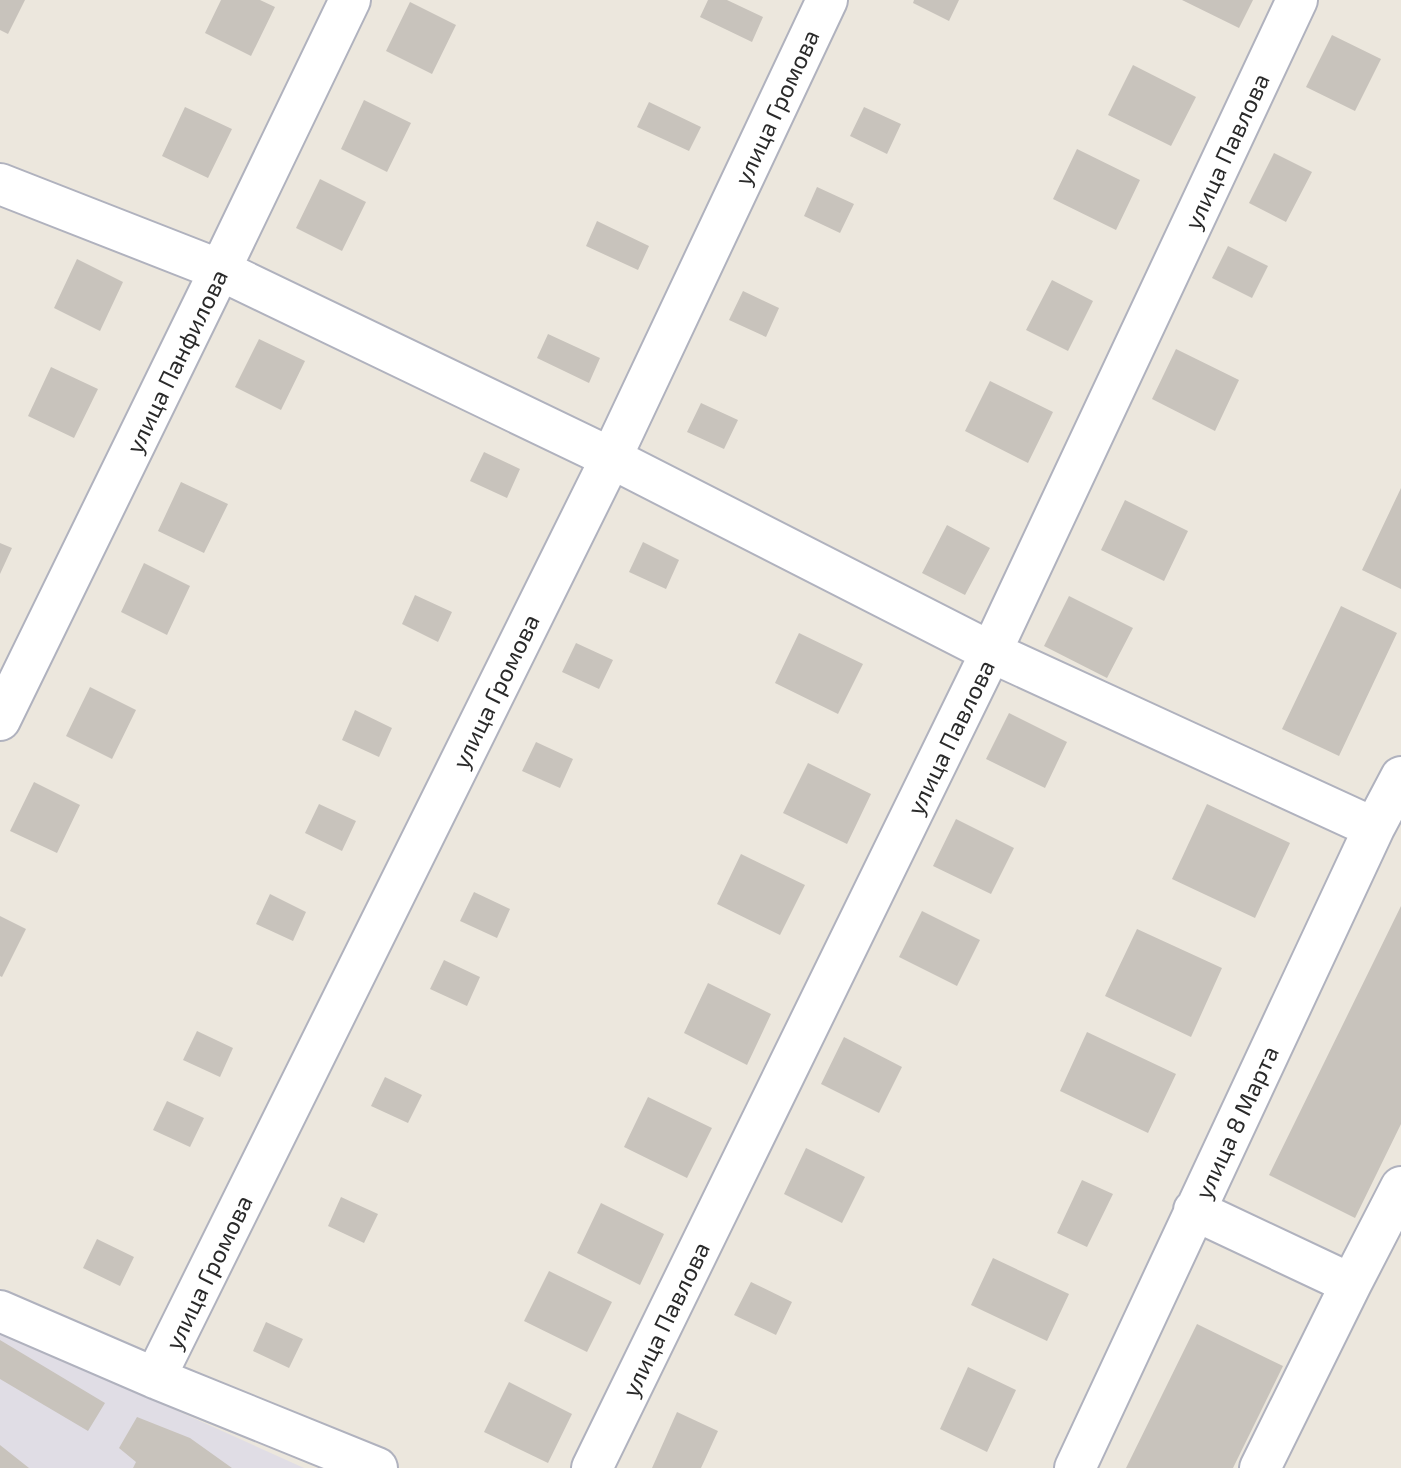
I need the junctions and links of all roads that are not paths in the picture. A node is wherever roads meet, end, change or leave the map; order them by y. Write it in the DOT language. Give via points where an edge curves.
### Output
graph roads {
  1 [pos="350,0"];
  2 [pos="827,0"];
  3 [pos="1297,0"];
  4 [pos="0,184"];
  5 [pos="220,270"];
  6 [pos="611,458"];
  7 [pos="991,652"];
  8 [pos="0,720"];
  9 [pos="1401,777"];
  10 [pos="1374,828"];
  11 [pos="1401,1187"];
  12 [pos="1194,1210"];
  13 [pos="1351,1284"];
  14 [pos="0,1311"];
  15 [pos="155,1378"];
  16 [pos="377,1468"];
  17 [pos="592,1468"];
  18 [pos="1075,1468"];
  19 [pos="1260,1468"];
  1 -- 5 [label="street, улица Панфилова"];
  2 -- 6 [label="street, улица Громова"];
  3 -- 7 [label="street, улица Павлова"];
  4 -- 5 [label="street"];
  5 -- 6 [label="street"];
  5 -- 8 [label="street, улица Панфилова"];
  6 -- 7 [label="street"];
  6 -- 15 [label="street, улица Громова"];
  7 -- 10 [label="street"];
  7 -- 17 [label="street, улица Павлова"];
  9 -- 10 [label="street, улица 8 Марта"];
  10 -- 12 [label="street, улица 8 Марта"];
  11 -- 13 [label="street"];
  12 -- 13 [label="street"];
  12 -- 18 [label="street, улица 8 Марта"];
  13 -- 19 [label="street"];
  14 -- 15 [label="street"];
  15 -- 16 [label="street"];
}
